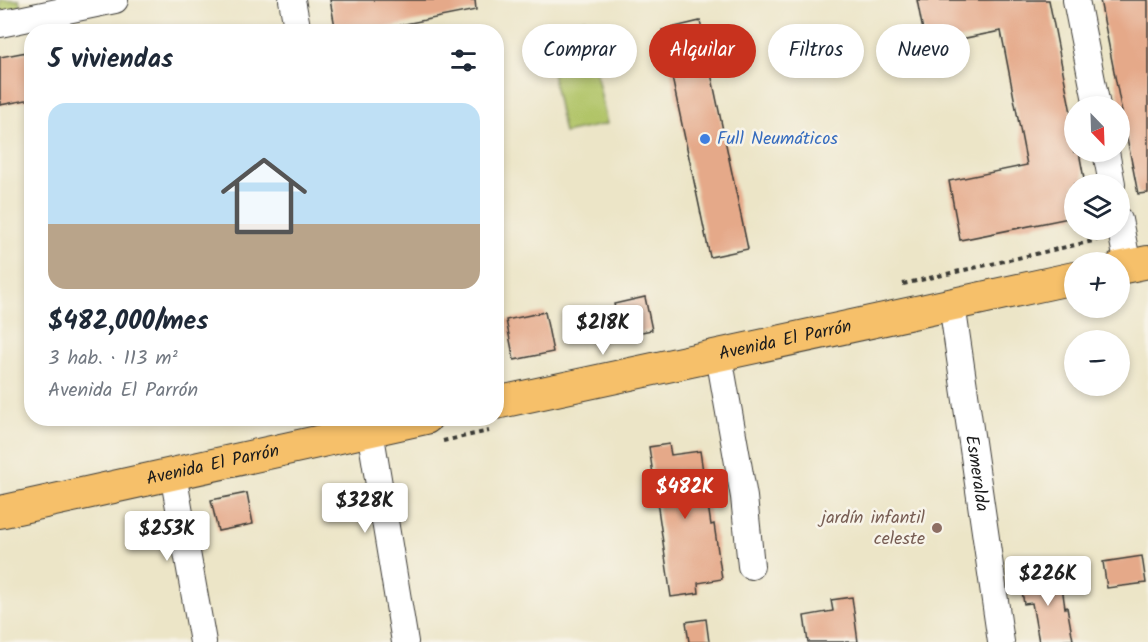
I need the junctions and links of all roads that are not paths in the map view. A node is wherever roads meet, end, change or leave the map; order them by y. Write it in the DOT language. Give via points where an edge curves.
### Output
graph roads {
  1 [pos="115,0"];
  2 [pos="292,0"];
  3 [pos="1076,0"];
  4 [pos="0,24"];
  5 [pos="296,24"];
  6 [pos="1095,96"];
  7 [pos="1125,240"];
  8 [pos="1132,266"];
  9 [pos="1064,280"];
  10 [pos="952,304"];
  11 [pos="719,356"];
  12 [pos="504,401"];
  13 [pos="361,426"];
  14 [pos="369,426"];
  15 [pos="173,474"];
  16 [pos="0,512"];
  17 [pos="751,566"];
  18 [pos="203,642"];
  19 [pos="405,642"];
  20 [pos="1001,642"];
  1 -- 4 [label="street"];
  2 -- 5 [label="street"];
  3 -- 6 [label="street"];
  7 -- 8 [label="street"];
  9 -- 10 [label="main road, Avenida El Parrón"];
  10 -- 11 [label="main road, Avenida El Parrón"];
  10 -- 20 [label="street, Esmeralda"];
  11 -- 12 [label="main road, Avenida El Parrón"];
  11 -- 17 [label="street" via="744,497"];
  13 -- 15 [label="main road, Avenida El Parrón"];
  14 -- 19 [label="street"];
  15 -- 16 [label="main road, Avenida El Parrón"];
  15 -- 18 [label="street"];
}
